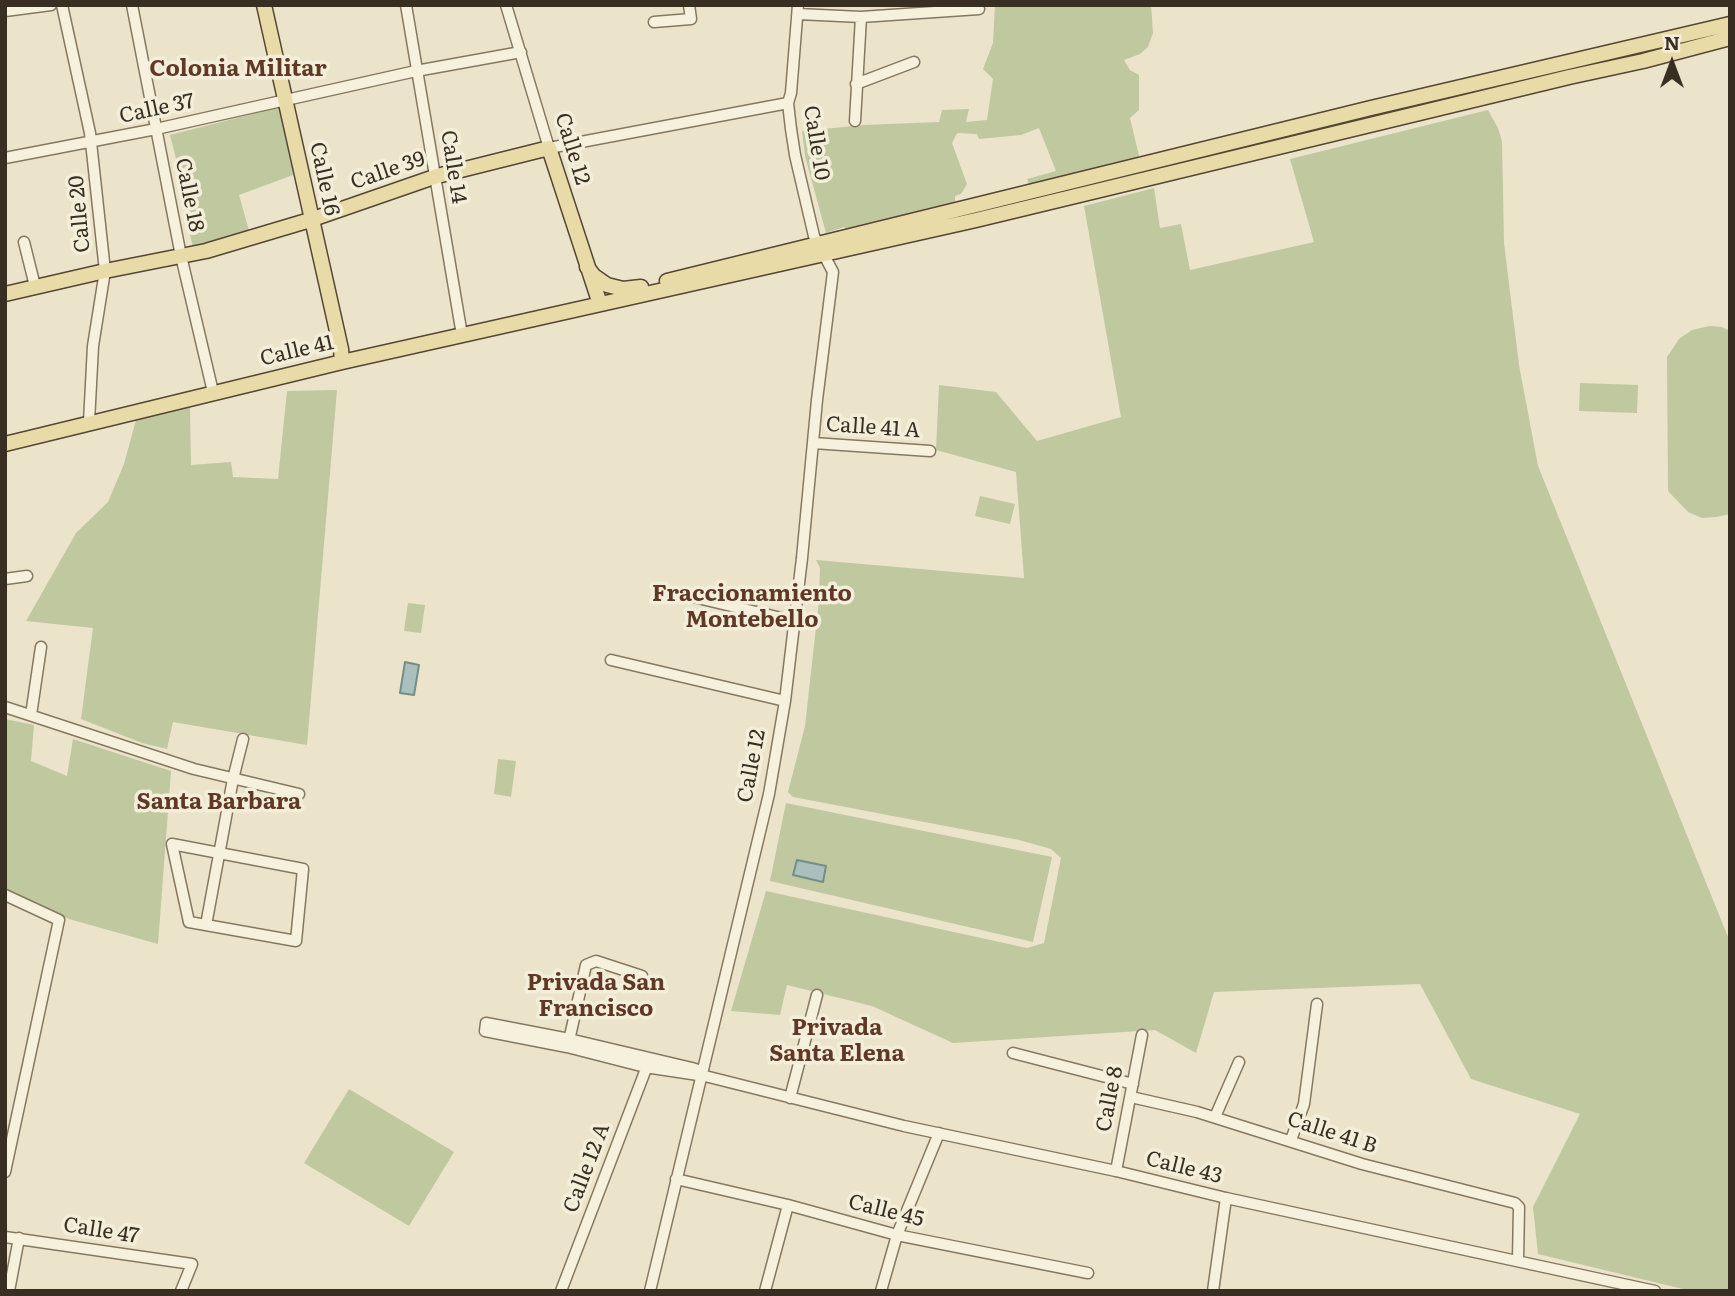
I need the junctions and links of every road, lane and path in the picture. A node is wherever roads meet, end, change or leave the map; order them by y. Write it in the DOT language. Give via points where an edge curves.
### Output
graph roads {
  1 [pos="51,5"];
  2 [pos="62,5"];
  3 [pos="132,5"];
  4 [pos="264,5"];
  5 [pos="406,5"];
  6 [pos="506,5"];
  7 [pos="690,5"];
  8 [pos="979,9"];
  9 [pos="798,10"];
  10 [pos="884,10"];
  11 [pos="5,11"];
  12 [pos="861,17"];
  13 [pos="654,22"];
  14 [pos="1730,24"];
  15 [pos="1730,38"];
  16 [pos="521,52"];
  17 [pos="914,62"];
  18 [pos="416,71"];
  19 [pos="856,84"];
  20 [pos="286,101"];
  21 [pos="788,103"];
  22 [pos="855,121"];
  23 [pos="156,129"];
  24 [pos="91,141"];
  25 [pos="549,148"];
  26 [pos="5,158"];
  27 [pos="436,176"];
  28 [pos="973,204"];
  29 [pos="310,220"];
  30 [pos="976,220"];
  31 [pos="24,242"];
  32 [pos="822,249"];
  33 [pos="181,256"];
  34 [pos="587,267"];
  35 [pos="105,271"];
  36 [pos="35,286"];
  37 [pos="5,294"];
  38 [pos="600,304"];
  39 [pos="558,313"];
  40 [pos="462,335"];
  41 [pos="342,362"];
  42 [pos="213,392"];
  43 [pos="89,422"];
  44 [pos="813,443"];
  45 [pos="5,444"];
  46 [pos="930,452"];
  47 [pos="27,576"];
  48 [pos="5,579"];
  49 [pos="681,594"];
  50 [pos="794,621"];
  51 [pos="41,647"];
  52 [pos="611,660"];
  53 [pos="785,701"];
  54 [pos="5,707"];
  55 [pos="31,715"];
  56 [pos="243,739"];
  57 [pos="233,779"];
  58 [pos="299,794"];
  59 [pos="219,853"];
  60 [pos="5,895"];
  61 [pos="206,925"];
  62 [pos="642,976"];
  63 [pos="817,995"];
  64 [pos="1317,1004"];
  65 [pos="1142,1035"];
  66 [pos="568,1043"];
  67 [pos="1013,1053"];
  68 [pos="1239,1062"];
  69 [pos="648,1063"];
  70 [pos="702,1075"];
  71 [pos="1133,1084"];
  72 [pos="1131,1097"];
  73 [pos="790,1098"];
  74 [pos="1215,1117"];
  75 [pos="939,1133"];
  76 [pos="1291,1140"];
  77 [pos="6,1153"];
  78 [pos="1116,1171"];
  79 [pos="5,1172"];
  80 [pos="676,1179"];
  81 [pos="1226,1198"];
  82 [pos="788,1205"];
  83 [pos="897,1235"];
  84 [pos="5,1237"];
  85 [pos="19,1238"];
  86 [pos="1518,1260"];
  87 [pos="1087,1273"];
  88 [pos="1603,1280"];
  89 [pos="9,1291"];
  90 [pos="181,1291"];
  91 [pos="561,1291"];
  92 [pos="650,1291"];
  93 [pos="765,1291"];
  94 [pos="881,1291"];
  95 [pos="1213,1291"];
  96 [pos="1598,1291"];
  97 [pos="1655,1291"];
  1 -- 11 [label="street"];
  2 -- 24 [label="street, Calle 20"];
  3 -- 23 [label="street, Calle 18"];
  4 -- 20 [label="main road, Calle 16"];
  5 -- 18 [label="street, Calle 14"];
  6 -- 16 [label="street, Calle 12"];
  7 -- 13 [label="street" via="691,19"];
  8 -- 10 [label="street"];
  9 -- 12 [label="street"];
  9 -- 21 [label="street, Calle 10"];
  10 -- 12 [label="street"];
  12 -- 19 [label="street"];
  14 -- 28 [label="main road"];
  15 -- 30 [label="main road"];
  16 -- 18 [label="street, Calle 37"];
  16 -- 25 [label="street, Calle 12"];
  17 -- 19 [label="street"];
  18 -- 20 [label="street, Calle 37"];
  18 -- 27 [label="street, Calle 14"];
  19 -- 22 [label="street"];
  20 -- 23 [label="street, Calle 37"];
  20 -- 29 [label="main road, Calle 16"];
  21 -- 25 [label="street, Calle 39"];
  21 -- 32 [label="street, Calle 10" via="795,155 814,236"];
  23 -- 24 [label="street, Calle 37"];
  23 -- 33 [label="street, Calle 18"];
  24 -- 26 [label="street, Calle 37"];
  24 -- 35 [label="street, Calle 20"];
  25 -- 27 [label="main road, Calle 39"];
  25 -- 34 [label="main road, Calle 12"];
  27 -- 29 [label="main road, Calle 39"];
  27 -- 40 [label="street, Calle 14"];
  28 -- 30 [label="main road"];
  28 -- 32 [label="main road"];
  29 -- 33 [label="main road, Calle 39"];
  29 -- 41 [label="main road, Calle 16"];
  30 -- 32 [label="main road"];
  31 -- 36 [label="street"];
  32 -- 34 [label="main road" via="630,289 607,285"];
  32 -- 38 [label="main road, Calle 41"];
  32 -- 44 [label="street, Calle 12" via="833,272"];
  33 -- 35 [label="main road, Calle 39"];
  33 -- 42 [label="street, Calle 18"];
  34 -- 38 [label="main road, Calle 12"];
  34 -- 39 [label="main road" via="586,288 580,299"];
  35 -- 36 [label="main road, Calle 39"];
  35 -- 43 [label="street, Calle 20" via="93,346"];
  36 -- 37 [label="main road, Calle 39"];
  38 -- 39 [label="main road, Calle 41"];
  39 -- 40 [label="main road, Calle 41"];
  40 -- 41 [label="main road, Calle 41"];
  41 -- 42 [label="main road, Calle 41"];
  42 -- 43 [label="main road, Calle 41"];
  43 -- 45 [label="main road, Calle 41"];
  44 -- 46 [label="street, Calle 41 A"];
  44 -- 50 [label="street, Calle 12"];
  47 -- 48 [label="street"];
  49 -- 50 [label="street"];
  50 -- 53 [label="street, Calle 12"];
  51 -- 55 [label="street"];
  52 -- 53 [label="street"];
  53 -- 70 [label="street, Calle 12" via="769,794"];
  54 -- 55 [label="street"];
  55 -- 57 [label="street"];
  56 -- 57 [label="street"];
  57 -- 58 [label="street"];
  57 -- 59 [label="street"];
  59 -- 61 [label="street"];
  59 -- 61 [label="street" via="172,844 189,922"];
  59 -- 61 [label="street" via="303,869 296,941"];
  60 -- 77 [label="street" via="59,920"];
  62 -- 66 [label="street" via="596,961 586,965"];
  63 -- 73 [label="street"];
  64 -- 76 [label="street" via="1304,1104"];
  65 -- 71 [label="street, Calle 8"];
  66 -- 66 [label="street" via="486,1023 485,1031"];
  66 -- 69 [label="street, Calle 43"];
  67 -- 71 [label="street"];
  68 -- 74 [label="street"];
  69 -- 70 [label="street, Calle 43"];
  69 -- 91 [label="street, Calle 12 A"];
  70 -- 73 [label="street, Calle 43"];
  70 -- 80 [label="street, Calle 12"];
  71 -- 72 [label="street, Calle 8"];
  72 -- 74 [label="street, Calle 41 B"];
  72 -- 78 [label="street, Calle 8"];
  73 -- 75 [label="street, Calle 43"];
  74 -- 76 [label="street, Calle 41 B"];
  75 -- 78 [label="street, Calle 43"];
  75 -- 83 [label="street"];
  76 -- 86 [label="street, Calle 41 B" via="1374,1167 1515,1203 1519,1208"];
  77 -- 79 [label="street"];
  78 -- 81 [label="street, Calle 43"];
  80 -- 82 [label="street, Calle 45"];
  80 -- 92 [label="street, Calle 12"];
  81 -- 86 [label="street, Calle 43"];
  81 -- 95 [label="street"];
  82 -- 83 [label="street, Calle 45"];
  82 -- 93 [label="street"];
  83 -- 87 [label="street, Calle 45"];
  83 -- 94 [label="street"];
  84 -- 85 [label="street, Calle 47"];
  85 -- 89 [label="street"];
  85 -- 90 [label="street, Calle 47" via="192,1264"];
  86 -- 88 [label="street, Calle 43"];
  88 -- 96 [label="street"];
  88 -- 97 [label="street, Calle 43"];
}
